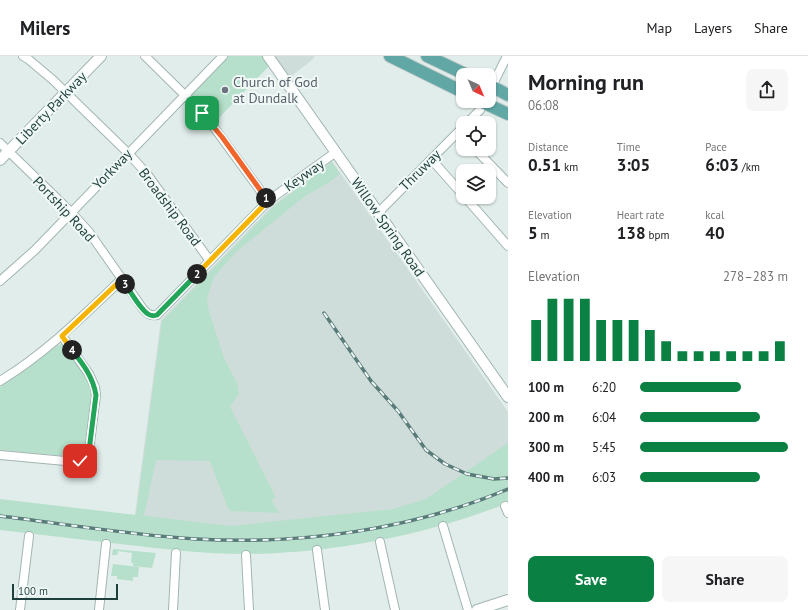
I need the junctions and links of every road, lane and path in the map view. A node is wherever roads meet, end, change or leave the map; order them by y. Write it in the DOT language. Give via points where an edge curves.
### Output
graph roads {
  1 [pos="23,56"];
  2 [pos="101,56"];
  3 [pos="145,56"];
  4 [pos="223,56"];
  5 [pos="268,56"];
  6 [pos="390,56"];
  7 [pos="427,56"];
  8 [pos="507,56"];
  9 [pos="456,70"];
  10 [pos="496,76"];
  11 [pos="456,89"];
  12 [pos="66,92"];
  13 [pos="496,95"];
  14 [pos="508,95"];
  15 [pos="184,96"];
  16 [pos="496,104"];
  17 [pos="481,108"];
  18 [pos="508,114"];
  19 [pos="474,116"];
  20 [pos="456,136"];
  21 [pos="0,143"];
  22 [pos="8,151"];
  23 [pos="336,152"];
  24 [pos="128,153"];
  25 [pos="482,156"];
  26 [pos="431,159"];
  27 [pos="0,160"];
  28 [pos="508,183"];
  29 [pos="456,187"];
  30 [pos="268,201"];
  31 [pos="471,204"];
  32 [pos="71,212"];
  33 [pos="378,213"];
  34 [pos="508,246"];
  35 [pos="210,261"];
  36 [pos="122,279"];
  37 [pos="0,281"];
  38 [pos="153,316"];
  39 [pos="62,336"];
  40 [pos="0,381"];
  41 [pos="508,397"];
  42 [pos="0,455"];
  43 [pos="443,526"];
  44 [pos="29,536"];
  45 [pos="380,542"];
  46 [pos="106,544"];
  47 [pos="318,550"];
  48 [pos="176,553"];
  49 [pos="246,555"];
  50 [pos="508,600"];
  51 [pos="20,610"];
  52 [pos="99,610"];
  53 [pos="173,610"];
  54 [pos="249,610"];
  55 [pos="325,610"];
  56 [pos="395,610"];
  57 [pos="468,610"];
  58 [pos="478,610"];
  1 -- 12 [label="street, Broadship Road"];
  2 -- 12 [label="street, Liberty Parkway"];
  3 -- 15 [label="street"];
  4 -- 15 [label="street, Yorkway"];
  5 -- 23 [label="street, Willow Spring Road"];
  6 -- 11 [label="main road"];
  7 -- 9 [label="main road"];
  8 -- 10 [label="street"];
  12 -- 22 [label="street, Liberty Parkway"];
  12 -- 24 [label="street, Broadship Road"];
  13 -- 14 [label="main road"];
  15 -- 24 [label="street, Yorkway"];
  15 -- 30 [label="street" via="222,137"];
  16 -- 18 [label="main road"];
  17 -- 19 [label="street"];
  20 -- 26 [label="street, Thruway"];
  21 -- 22 [label="street, Portship Road"];
  22 -- 27 [label="street, Liberty Parkway"];
  22 -- 32 [label="street, Portship Road"];
  23 -- 30 [label="street, Keyway"];
  23 -- 33 [label="street, Willow Spring Road"];
  24 -- 32 [label="street, Yorkway"];
  24 -- 35 [label="street, Broadship Road"];
  25 -- 28 [label="street"];
  26 -- 29 [label="street"];
  26 -- 33 [label="street, Thruway"];
  30 -- 35 [label="street, Keyway"];
  31 -- 34 [label="street"];
  32 -- 36 [label="street, Portship Road" via="89,232"];
  32 -- 37 [label="street, Yorkway"];
  33 -- 41 [label="street, Willow Spring Road"];
  35 -- 38 [label="street, Keyway" via="157,315"];
  36 -- 38 [label="street, Portship Road" via="143,309"];
  36 -- 39 [label="street"];
  39 -- 40 [label="street"];
  39 -- 42 [label="street" via="90,374 95,387 96,404 89,451 76,462"];
  43 -- 57 [label="street"];
  44 -- 51 [label="street"];
  45 -- 56 [label="street"];
  46 -- 52 [label="street"];
  47 -- 55 [label="street"];
  48 -- 53 [label="street"];
  49 -- 54 [label="street"];
  50 -- 58 [label="street"];
}
